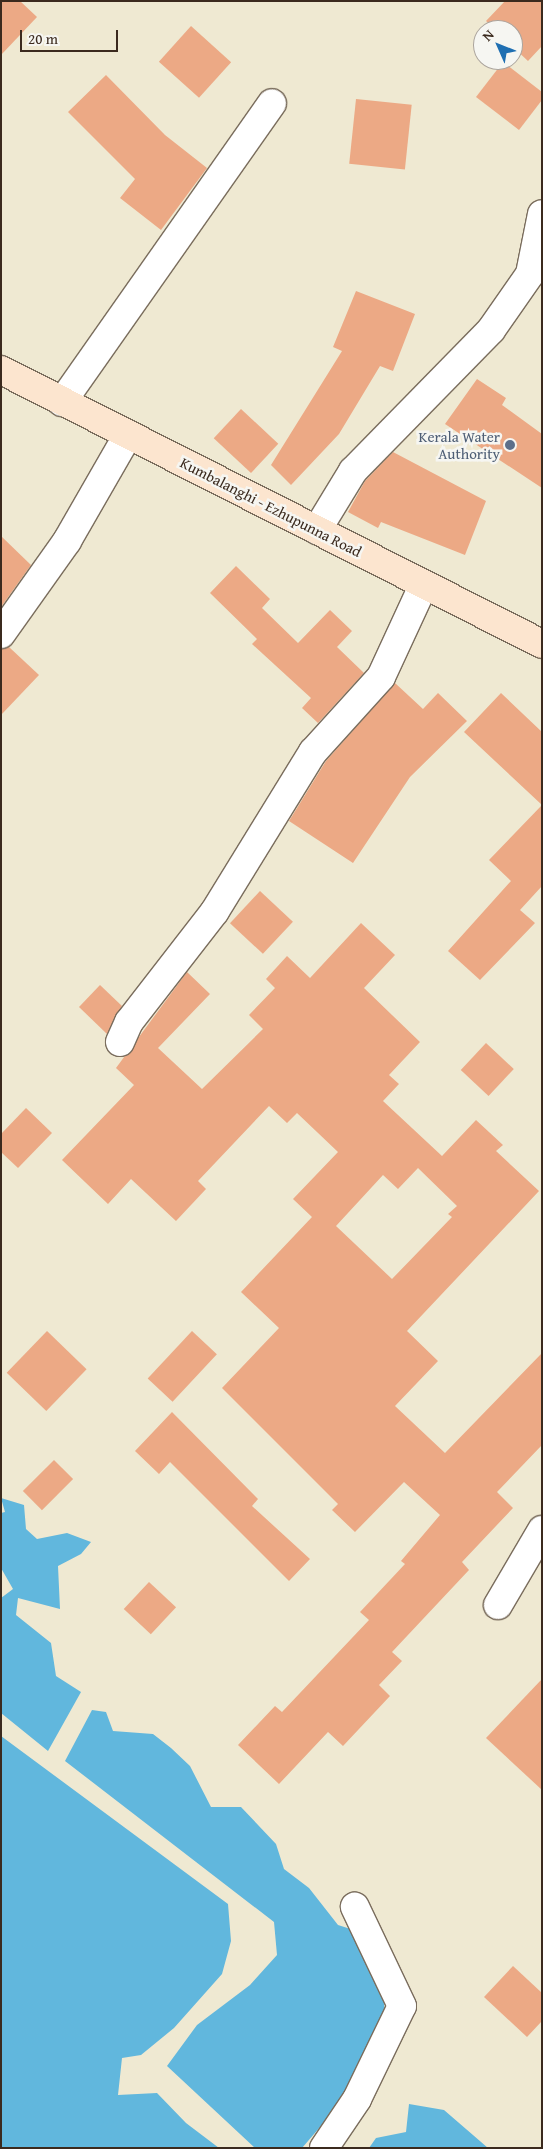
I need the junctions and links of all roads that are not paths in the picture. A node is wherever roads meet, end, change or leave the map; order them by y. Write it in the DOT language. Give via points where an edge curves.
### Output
graph roads {
  1 [pos="272,103"];
  2 [pos="542,214"];
  3 [pos="1,370"];
  4 [pos="62,402"];
  5 [pos="128,435"];
  6 [pos="317,530"];
  7 [pos="424,584"];
  8 [pos="1,634"];
  9 [pos="542,644"];
  10 [pos="120,1042"];
  11 [pos="542,1530"];
  12 [pos="498,1606"];
  13 [pos="355,1907"];
  14 [pos="324,2148"];
  1 -- 4 [label="street"];
  2 -- 6 [label="street" via="530,274 491,330 353,471"];
  3 -- 4 [label="main road, Kumbalanghi - Ezhupunna Road"];
  4 -- 5 [label="main road, Kumbalanghi - Ezhupunna Road"];
  5 -- 6 [label="main road, Kumbalanghi - Ezhupunna Road"];
  5 -- 8 [label="street" via="67,541"];
  6 -- 7 [label="main road, Kumbalanghi - Ezhupunna Road"];
  7 -- 9 [label="main road, Kumbalanghi - Ezhupunna Road"];
  7 -- 10 [label="street" via="381,677 314,752 215,912 130,1022"];
  11 -- 12 [label="street"];
  13 -- 14 [label="street" via="402,2006 357,2099"];
}
